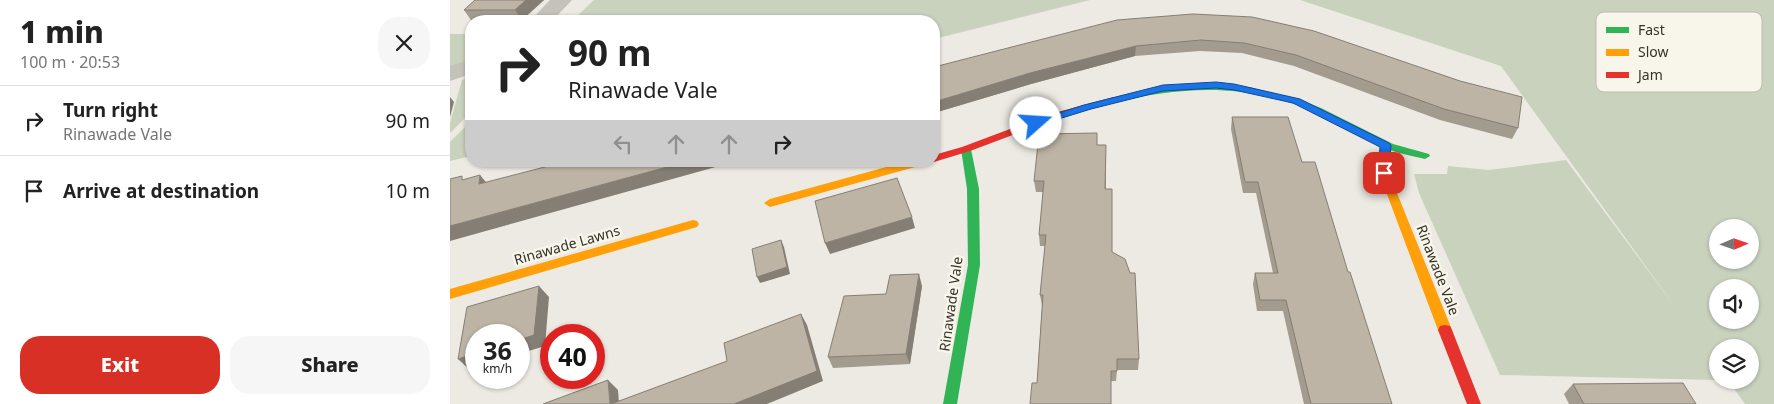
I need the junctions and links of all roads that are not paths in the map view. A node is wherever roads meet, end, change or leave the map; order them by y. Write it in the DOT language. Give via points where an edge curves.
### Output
graph roads {
  1 [pos="562,0"];
  2 [pos="546,15"];
  3 [pos="465,68"];
  4 [pos="450,74"];
  5 [pos="1386,145"];
  6 [pos="966,149"];
  7 [pos="940,156"];
  8 [pos="1424,156"];
  9 [pos="900,167"];
  10 [pos="770,203"];
  11 [pos="693,224"];
  12 [pos="450,294"];
  13 [pos="950,404"];
  14 [pos="1474,404"];
  1 -- 2 [label="street"];
  3 -- 4 [label="street"];
  5 -- 6 [label="street" via="1296,101 1216,85 1139,93 1054,116"];
  5 -- 8 [label="street"];
  5 -- 14 [label="street, Rinawade Vale" via="1384,173"];
  6 -- 7 [label="street"];
  6 -- 13 [label="street, Rinawade Vale" via="973,189 974,264"];
  9 -- 10 [label="street"];
  11 -- 12 [label="street, Rinawade Lawns"];
}
